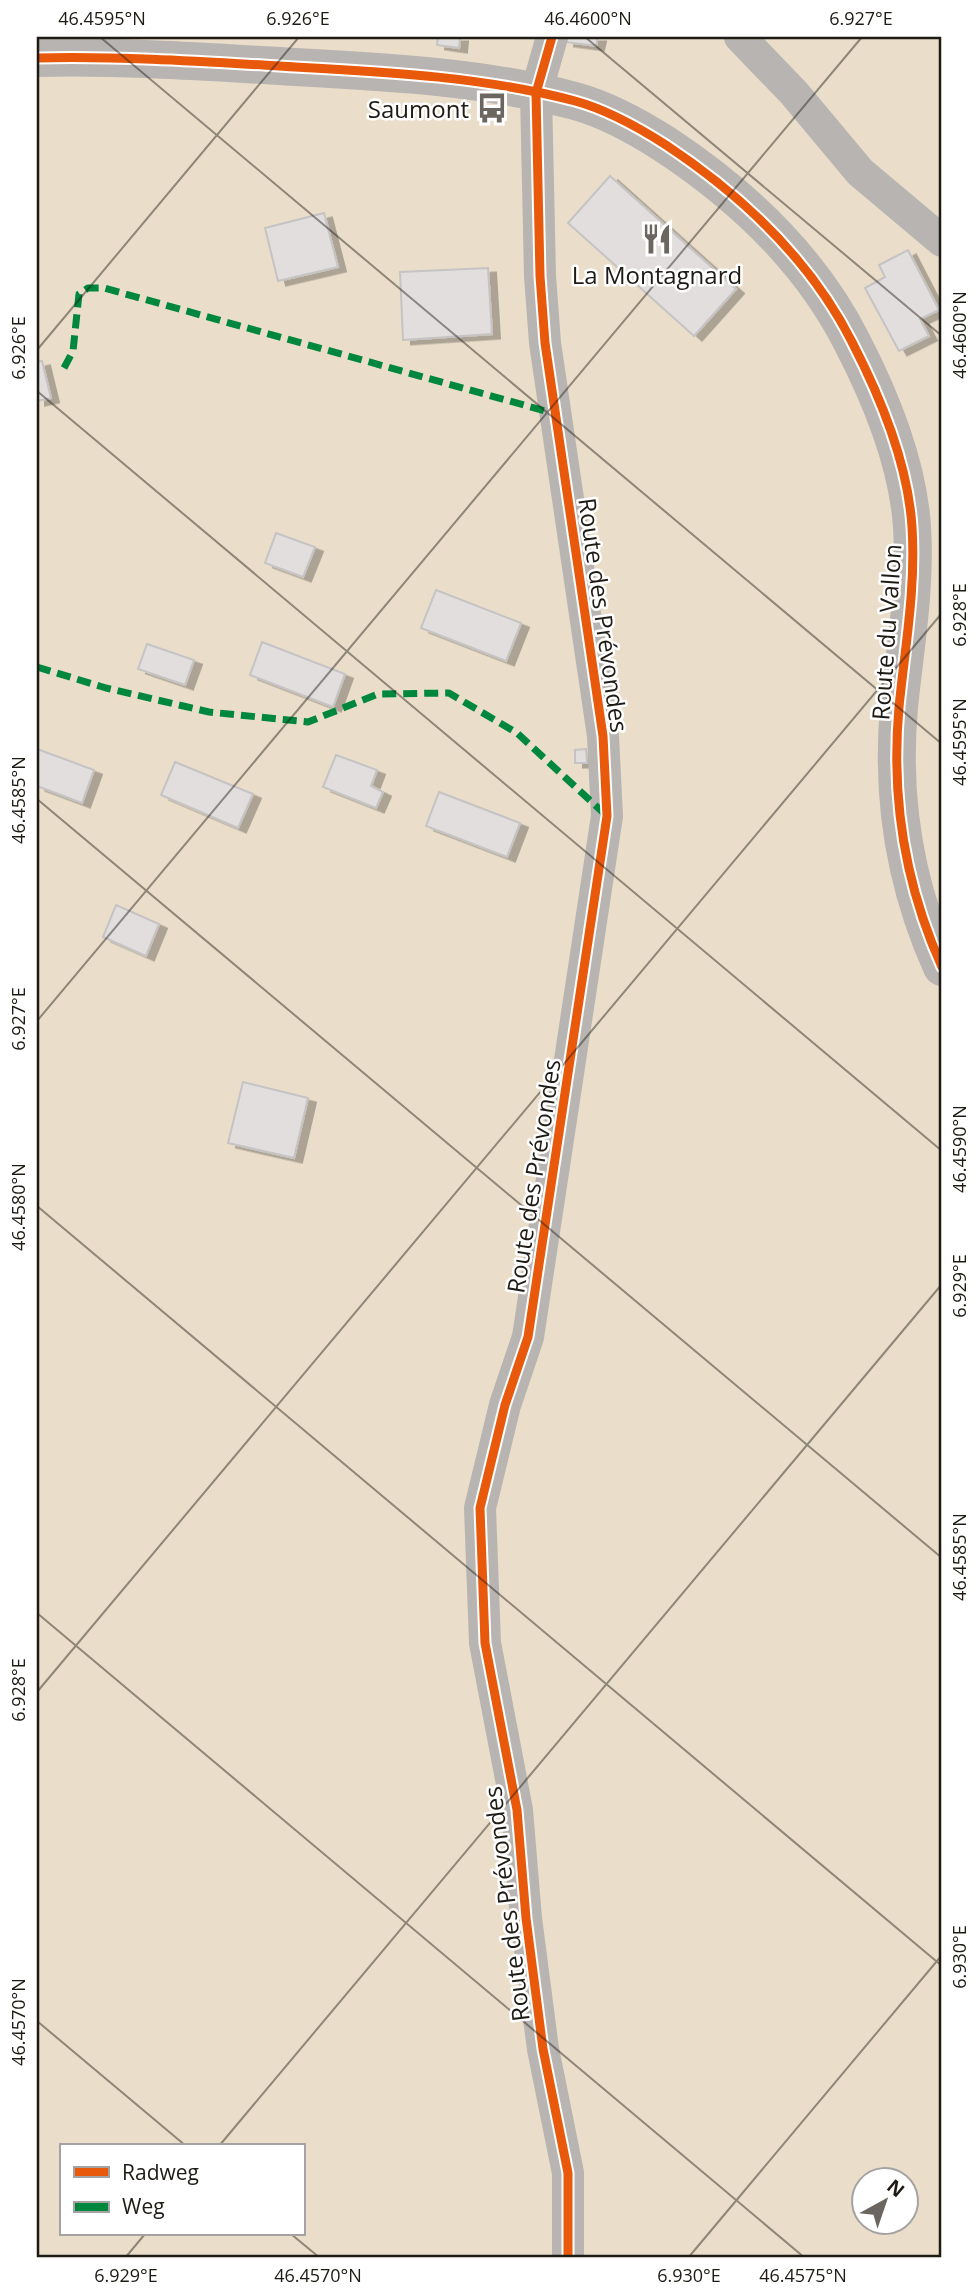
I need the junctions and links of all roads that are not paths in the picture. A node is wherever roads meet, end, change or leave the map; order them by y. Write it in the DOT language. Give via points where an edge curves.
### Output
graph roads {
  1 [pos="552,37"];
  2 [pos="740,37"];
  3 [pos="37,58"];
  4 [pos="536,93"];
  5 [pos="942,241"];
  6 [pos="942,967"];
  7 [pos="568,2258"];
  1 -- 4 [label="street, Route des Prévondes"];
  2 -- 5 [label="street" via="860,172"];
  3 -- 4 [label="street, Route du Vallon" via="374,72"];
  4 -- 6 [label="street, Route du Vallon" via="616,116 694,164 734,195 775,232 813,277 866,369 891,432 912,524 911,608 899,710 897,777 902,840"];
  4 -- 7 [label="street, Route des Prévondes" via="545,343 603,736 607,816 528,1337 505,1405 480,1508 485,1643 517,1810 543,2049 568,2173"];
}
